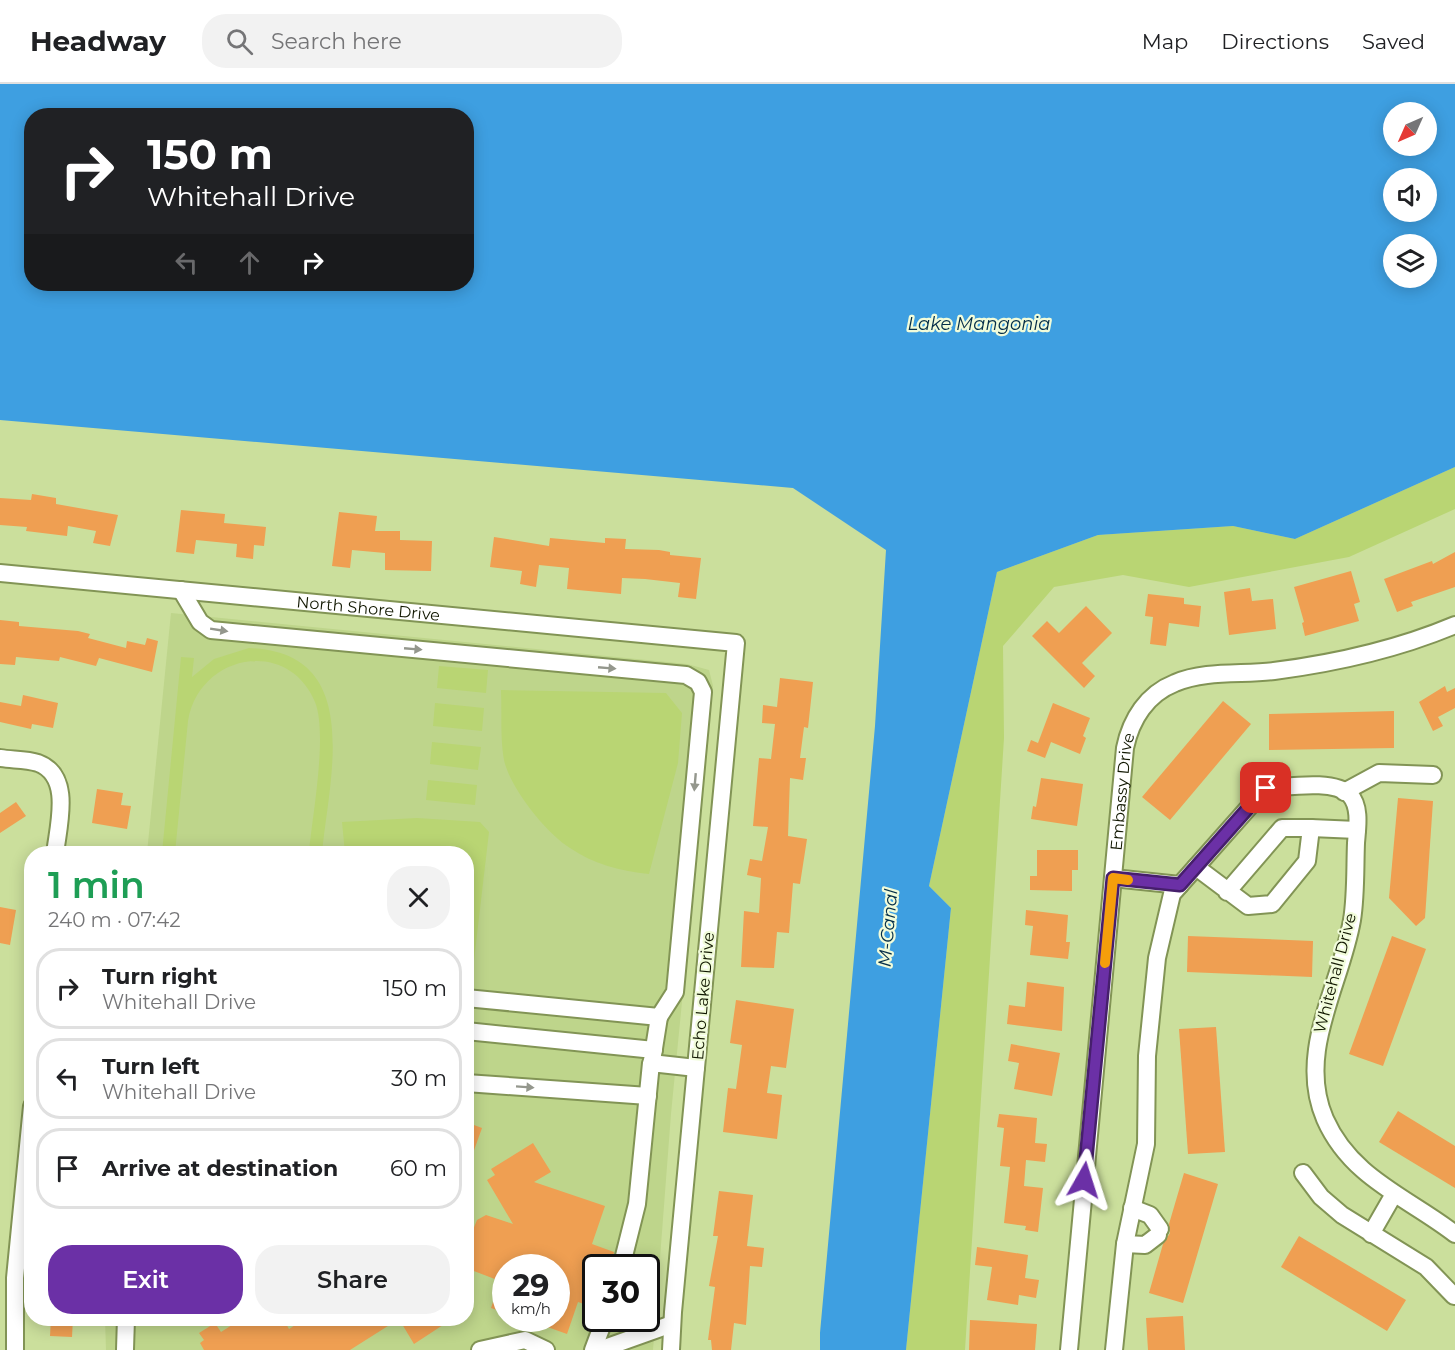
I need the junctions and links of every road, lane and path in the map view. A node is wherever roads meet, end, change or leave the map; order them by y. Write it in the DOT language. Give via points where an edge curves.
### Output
graph roads {
  1 [pos="0,573"];
  2 [pos="181,590"];
  3 [pos="1455,625"];
  4 [pos="736,643"];
  5 [pos="0,758"];
  6 [pos="1433,775"];
  7 [pos="1344,792"];
  8 [pos="1311,828"];
  9 [pos="1357,830"];
  10 [pos="56,846"];
  11 [pos="1196,867"];
  12 [pos="1113,878"];
  13 [pos="1180,885"];
  14 [pos="1227,892"];
  15 [pos="474,999"];
  16 [pos="659,1017"];
  17 [pos="474,1032"];
  18 [pos="652,1057"];
  19 [pos="696,1068"];
  20 [pos="474,1084"];
  21 [pos="648,1096"];
  22 [pos="1303,1173"];
  23 [pos="24,1187"];
  24 [pos="1394,1194"];
  25 [pos="1132,1208"];
  26 [pos="1371,1233"];
  27 [pos="1455,1234"];
  28 [pos="1125,1244"];
  29 [pos="624,1254"];
  30 [pos="1454,1296"];
  31 [pos="672,1324"];
  32 [pos="126,1326"];
  33 [pos="599,1332"];
  34 [pos="15,1350"];
  35 [pos="125,1350"];
  36 [pos="480,1350"];
  37 [pos="546,1350"];
  38 [pos="592,1350"];
  39 [pos="599,1350"];
  40 [pos="672,1350"];
  41 [pos="1069,1350"];
  42 [pos="1114,1350"];
  1 -- 2 [label="street, North Shore Drive"];
  2 -- 4 [label="street, North Shore Drive"];
  2 -- 16 [label="street, one-way" via="200,622 211,630 686,675 698,682 703,692 675,992"];
  3 -- 12 [label="street, Embassy Drive" via="1349,658 1254,674 1195,677 1175,682 1156,694 1140,711 1127,738"];
  4 -- 19 [label="street, Echo Lake Drive"];
  5 -- 10 [label="street" via="41,764 56,778 61,799"];
  6 -- 7 [label="street" via="1378,773"];
  7 -- 9 [label="street, Whitehall Drive" via="1351,796 1358,814"];
  7 -- 11 [label="street" via="1333,785 1266,788"];
  8 -- 9 [label="street"];
  8 -- 14 [label="street" via="1282,828"];
  8 -- 14 [label="street" via="1306,861 1272,904 1248,906"];
  9 -- 24 [label="street, Whitehall Drive" via="1352,920 1318,1040 1317,1085 1321,1109 1335,1139 1364,1173"];
  11 -- 13 [label="street"];
  11 -- 14 [label="street"];
  12 -- 13 [label="street"];
  12 -- 41 [label="street, Embassy Drive"];
  13 -- 25 [label="street" via="1172,894 1157,958 1147,1056 1146,1144"];
  15 -- 16 [label="street"];
  16 -- 18 [label="street"];
  17 -- 18 [label="street"];
  18 -- 19 [label="street"];
  18 -- 21 [label="street"];
  19 -- 31 [label="street, Echo Lake Drive"];
  20 -- 21 [label="street, one-way"];
  21 -- 29 [label="street" via="637,1204"];
  22 -- 26 [label="street" via="1321,1197"];
  23 -- 34 [label="street" via="15,1278"];
  24 -- 26 [label="street"];
  24 -- 27 [label="street, Whitehall Drive"];
  25 -- 28 [label="street"];
  25 -- 28 [label="street" via="1150,1215 1159,1232 1144,1245"];
  26 -- 30 [label="street" via="1426,1267"];
  28 -- 42 [label="street"];
  31 -- 39 [label="street"];
  31 -- 40 [label="street, Echo Lake Drive"];
  32 -- 35 [label="street"];
  33 -- 38 [label="street"];
  36 -- 37 [label="street" via="525,1340"];
}
